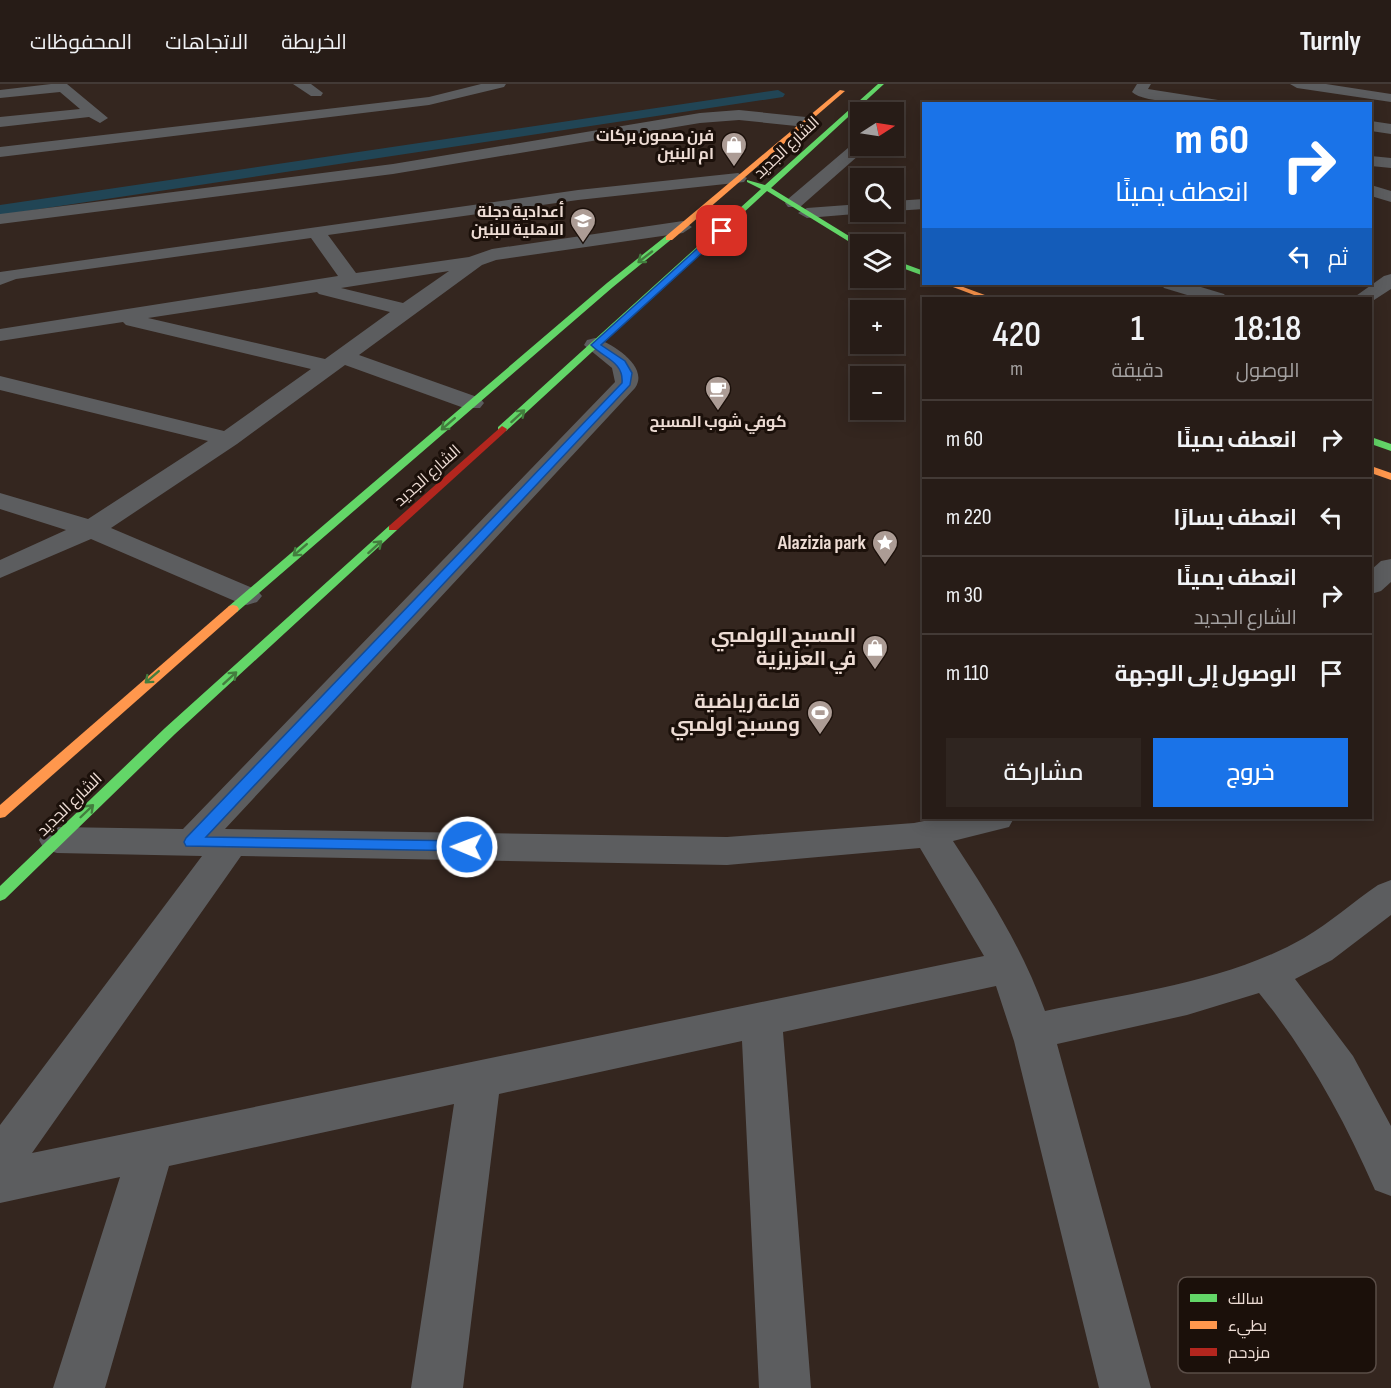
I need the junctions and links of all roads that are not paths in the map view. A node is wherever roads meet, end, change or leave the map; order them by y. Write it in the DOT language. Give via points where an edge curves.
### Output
graph roads {
  1 [pos="300,84"];
  2 [pos="500,84"];
  3 [pos="850,84"];
  4 [pos="881,84"];
  5 [pos="1303,84"];
  6 [pos="60,86"];
  7 [pos="316,93"];
  8 [pos="1138,93"];
  9 [pos="0,94"];
  10 [pos="1391,98"];
  11 [pos="1203,102"];
  12 [pos="93,112"];
  13 [pos="0,122"];
  14 [pos="806,122"];
  15 [pos="1372,126"];
  16 [pos="1391,129"];
  17 [pos="126,137"];
  18 [pos="0,152"];
  19 [pos="850,156"];
  20 [pos="1372,160"];
  21 [pos="1391,164"];
  22 [pos="738,178"];
  23 [pos="769,187"];
  24 [pos="1372,190"];
  25 [pos="1391,197"];
  26 [pos="922,204"];
  27 [pos="904,205"];
  28 [pos="800,208"];
  29 [pos="850,208"];
  30 [pos="0,219"];
  31 [pos="683,227"];
  32 [pos="315,231"];
  33 [pos="722,231"];
  34 [pos="850,240"];
  35 [pos="475,261"];
  36 [pos="904,266"];
  37 [pos="922,273"];
  38 [pos="4,275"];
  39 [pos="351,280"];
  40 [pos="952,285"];
  41 [pos="1174,285"];
  42 [pos="1357,285"];
  43 [pos="312,287"];
  44 [pos="1376,290"];
  45 [pos="986,297"];
  46 [pos="1214,297"];
  47 [pos="406,310"];
  48 [pos="117,317"];
  49 [pos="0,335"];
  50 [pos="595,345"];
  51 [pos="335,361"];
  52 [pos="0,383"];
  53 [pos="472,403"];
  54 [pos="228,439"];
  55 [pos="1372,440"];
  56 [pos="1391,448"];
  57 [pos="1372,469"];
  58 [pos="1391,477"];
  59 [pos="0,501"];
  60 [pos="91,529"];
  61 [pos="1391,567"];
  62 [pos="0,570"];
  63 [pos="1372,584"];
  64 [pos="247,596"];
  65 [pos="0,813"];
  66 [pos="990,819"];
  67 [pos="923,827"];
  68 [pos="57,840"];
  69 [pos="192,842"];
  70 [pos="231,843"];
  71 [pos="0,895"];
  72 [pos="1391,895"];
  73 [pos="1009,967"];
  74 [pos="1267,974"];
  75 [pos="762,1020"];
  76 [pos="1032,1032"];
  77 [pos="479,1079"];
  78 [pos="1376,1108"];
  79 [pos="151,1149"];
  80 [pos="0,1161"];
  81 [pos="1391,1175"];
  82 [pos="0,1181"];
  83 [pos="79,1388"];
  84 [pos="438,1388"];
  85 [pos="785,1388"];
  86 [pos="1125,1388"];
  1 -- 7 [label="street"];
  2 -- 17 [label="street" via="429,101"];
  3 -- 14 [label="main road, الشارع الجديد"];
  4 -- 23 [label="main road, الشارع الجديد"];
  5 -- 10 [label="street"];
  6 -- 9 [label="street"];
  6 -- 12 [label="street"];
  8 -- 11 [label="street"];
  12 -- 13 [label="street"];
  12 -- 17 [label="street"];
  14 -- 22 [label="main road, الشارع الجديد"];
  14 -- 30 [label="street" via="739,115 700,118 393,169"];
  15 -- 16 [label="street"];
  17 -- 18 [label="street"];
  19 -- 28 [label="street"];
  20 -- 21 [label="street"];
  22 -- 23 [label="main road"];
  22 -- 31 [label="main road, الشارع الجديد"];
  22 -- 32 [label="street" via="578,195"];
  23 -- 28 [label="main road"];
  23 -- 33 [label="main road, الشارع الجديد"];
  24 -- 25 [label="street"];
  26 -- 27 [label="street"];
  28 -- 29 [label="street"];
  28 -- 34 [label="main road"];
  31 -- 33 [label="main road"];
  31 -- 35 [label="street" via="492,255"];
  31 -- 53 [label="main road, الشارع الجديد, one-way"];
  32 -- 38 [label="street"];
  32 -- 39 [label="street"];
  33 -- 50 [label="main road, الشارع الجديد"];
  35 -- 39 [label="street"];
  35 -- 47 [label="street"];
  36 -- 37 [label="main road"];
  39 -- 43 [label="street"];
  40 -- 45 [label="main road"];
  41 -- 46 [label="street"];
  42 -- 44 [label="street"];
  43 -- 47 [label="street"];
  43 -- 48 [label="street"];
  47 -- 51 [label="street"];
  48 -- 49 [label="street"];
  48 -- 51 [label="street"];
  68 -- 50 [label="main road, الشارع الجديد, one-way" via="170,731"];
  50 -- 69 [label="street" via="622,363 627,383"];
  51 -- 53 [label="street"];
  51 -- 54 [label="street"];
  52 -- 54 [label="street"];
  53 -- 64 [label="main road, الشارع الجديد, one-way"];
  54 -- 60 [label="street"];
  55 -- 56 [label="main road"];
  57 -- 58 [label="main road"];
  59 -- 60 [label="street"];
  60 -- 62 [label="street"];
  60 -- 64 [label="street"];
  61 -- 63 [label="street"];
  64 -- 65 [label="main road, الشارع الجديد, one-way"];
  66 -- 67 [label="street"];
  67 -- 70 [label="street" via="727,851"];
  67 -- 73 [label="street" via="993,934"];
  68 -- 69 [label="street"];
  68 -- 71 [label="main road, الشارع الجديد"];
  69 -- 70 [label="street"];
  70 -- 80 [label="street"];
  72 -- 74 [label="street" via="1318,949"];
  73 -- 75 [label="street"];
  73 -- 76 [label="street"];
  74 -- 76 [label="street" via="1187,998"];
  74 -- 78 [label="street"];
  75 -- 77 [label="street"];
  75 -- 85 [label="street"];
  76 -- 86 [label="street"];
  77 -- 79 [label="street"];
  77 -- 84 [label="street"];
  78 -- 81 [label="street"];
  79 -- 82 [label="street"];
  79 -- 83 [label="street"];
}
